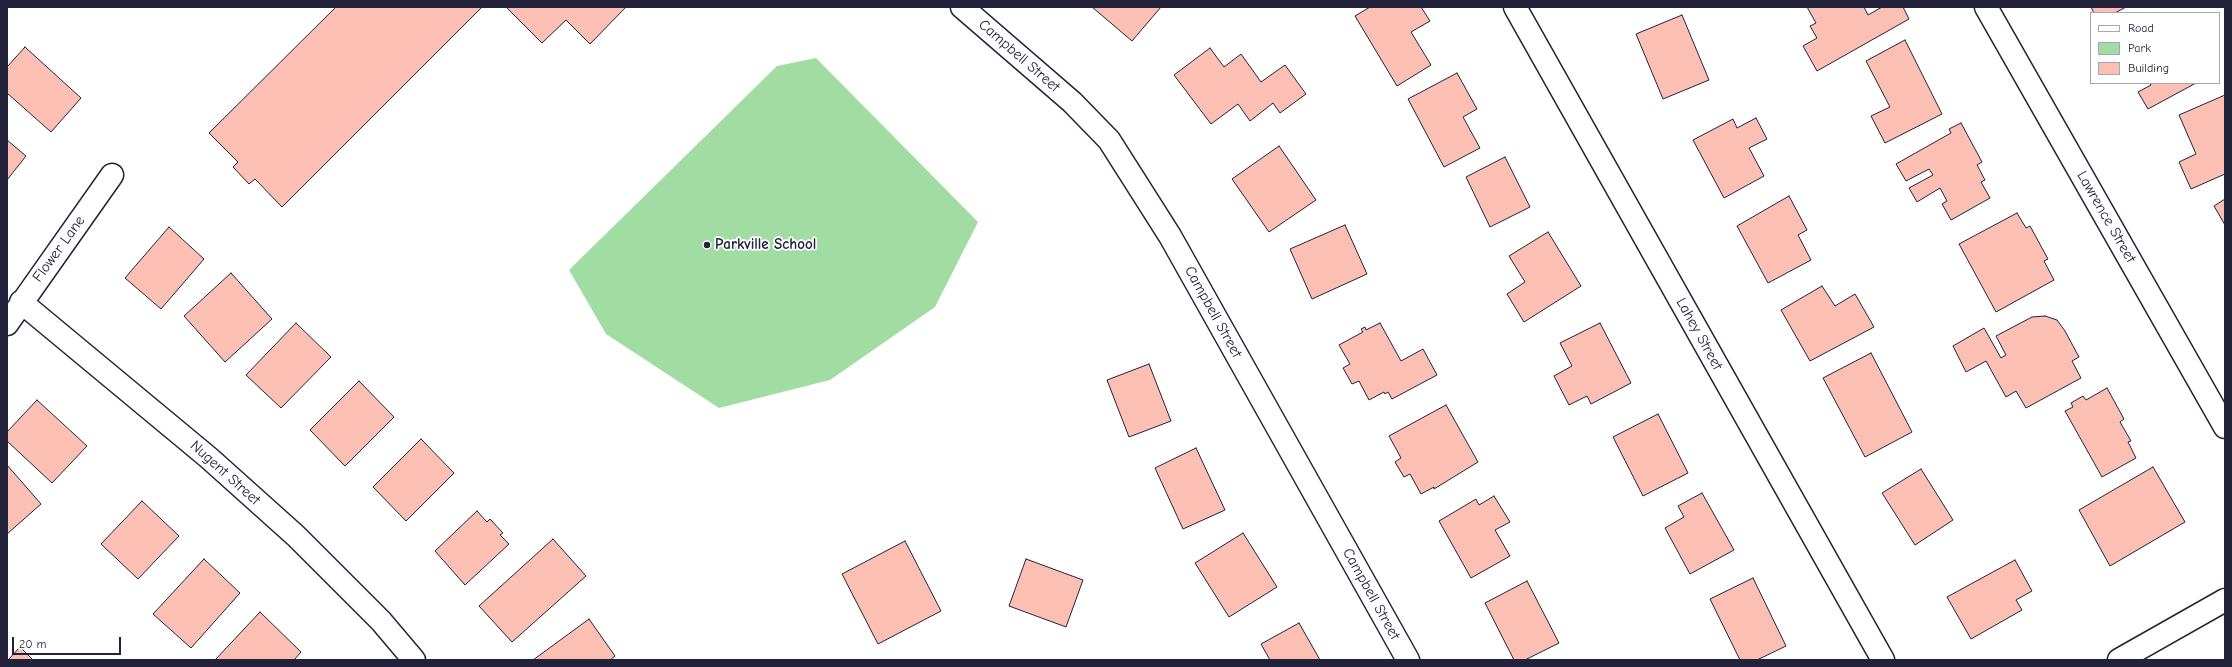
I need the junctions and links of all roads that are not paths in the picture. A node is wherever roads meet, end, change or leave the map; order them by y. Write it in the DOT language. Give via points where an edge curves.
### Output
graph roads {
  1 [pos="962,7"];
  2 [pos="1515,7"];
  3 [pos="1986,7"];
  4 [pos="112,175"];
  5 [pos="21,302"];
  6 [pos="7,324"];
  7 [pos="2225,427"];
  8 [pos="2225,600"];
  9 [pos="414,660"];
  10 [pos="1408,660"];
  11 [pos="1883,660"];
  12 [pos="2119,660"];
  1 -- 10 [label="street, Campbell Street" via="1072,102 1109,140 1170,236"];
  2 -- 11 [label="street, Lahey Street"];
  3 -- 7 [label="street, Lawrence Street"];
  4 -- 5 [label="street, Flower Lane"];
  5 -- 6 [label="street, Flower Lane"];
  5 -- 9 [label="street, Nugent Street" via="209,458 284,526 381,621"];
  8 -- 12 [label="street"];
}
